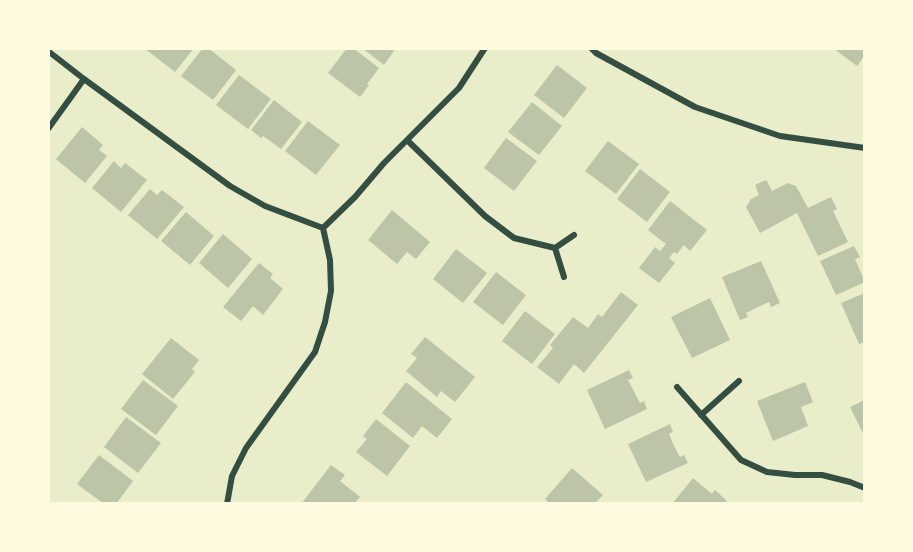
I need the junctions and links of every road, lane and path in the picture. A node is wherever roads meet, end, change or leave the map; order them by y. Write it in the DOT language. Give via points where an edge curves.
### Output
graph roads {
  1 [pos="485,48"];
  2 [pos="591,48"];
  3 [pos="48,51"];
  4 [pos="84,79"];
  5 [pos="48,129"];
  6 [pos="407,140"];
  7 [pos="865,148"];
  8 [pos="323,228"];
  9 [pos="574,235"];
  10 [pos="555,249"];
  11 [pos="564,277"];
  12 [pos="739,381"];
  13 [pos="677,387"];
  14 [pos="701,415"];
  15 [pos="865,488"];
  16 [pos="227,504"];
  1 -- 6 [label="street" via="459,88"];
  2 -- 7 [label="street" via="695,107 780,136"];
  3 -- 4 [label="street"];
  4 -- 5 [label="street"];
  4 -- 8 [label="street" via="230,186 265,206"];
  6 -- 8 [label="street"];
  6 -- 10 [label="street" via="504,231 514,238"];
  8 -- 16 [label="street" via="331,291 315,352 246,448 232,476"];
  9 -- 10 [label="street"];
  10 -- 11 [label="street"];
  12 -- 14 [label="street"];
  13 -- 14 [label="street"];
  14 -- 15 [label="street" via="741,460 767,472 822,475"];
}
